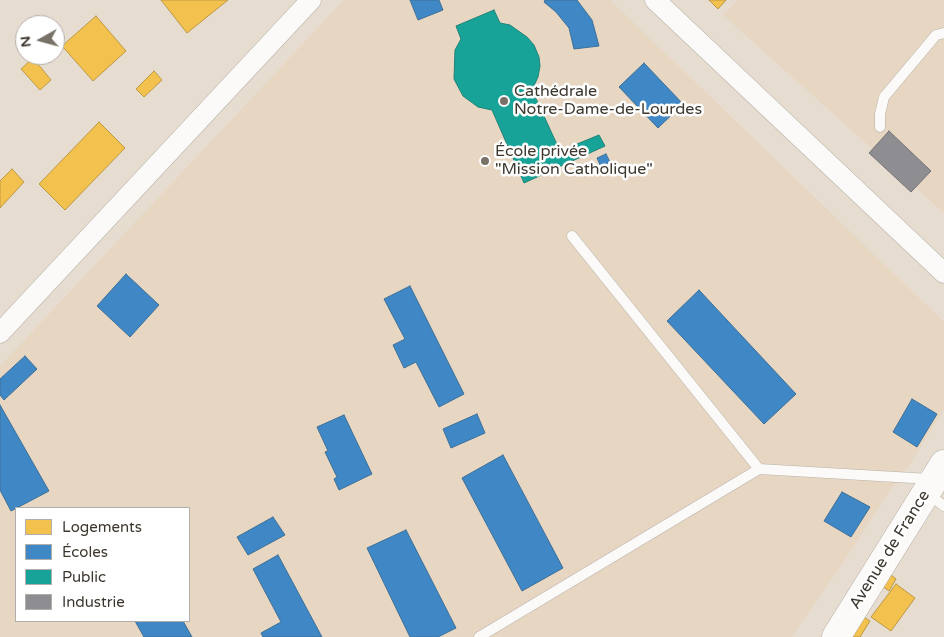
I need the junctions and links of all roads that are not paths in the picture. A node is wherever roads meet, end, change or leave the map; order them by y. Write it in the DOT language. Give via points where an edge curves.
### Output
graph roads {
  1 [pos="311,0"];
  2 [pos="655,0"];
  3 [pos="944,33"];
  4 [pos="880,127"];
  5 [pos="572,236"];
  6 [pos="944,273"];
  7 [pos="0,333"];
  8 [pos="759,469"];
  9 [pos="937,485"];
  10 [pos="479,637"];
  11 [pos="836,637"];
  1 -- 7 [label="street"];
  2 -- 6 [label="street"];
  3 -- 4 [label="lane" via="936,35 884,98"];
  5 -- 8 [label="lane"];
  8 -- 9 [label="lane"];
  8 -- 10 [label="lane"];
  9 -- 11 [label="main road, Avenue de France"];
}
